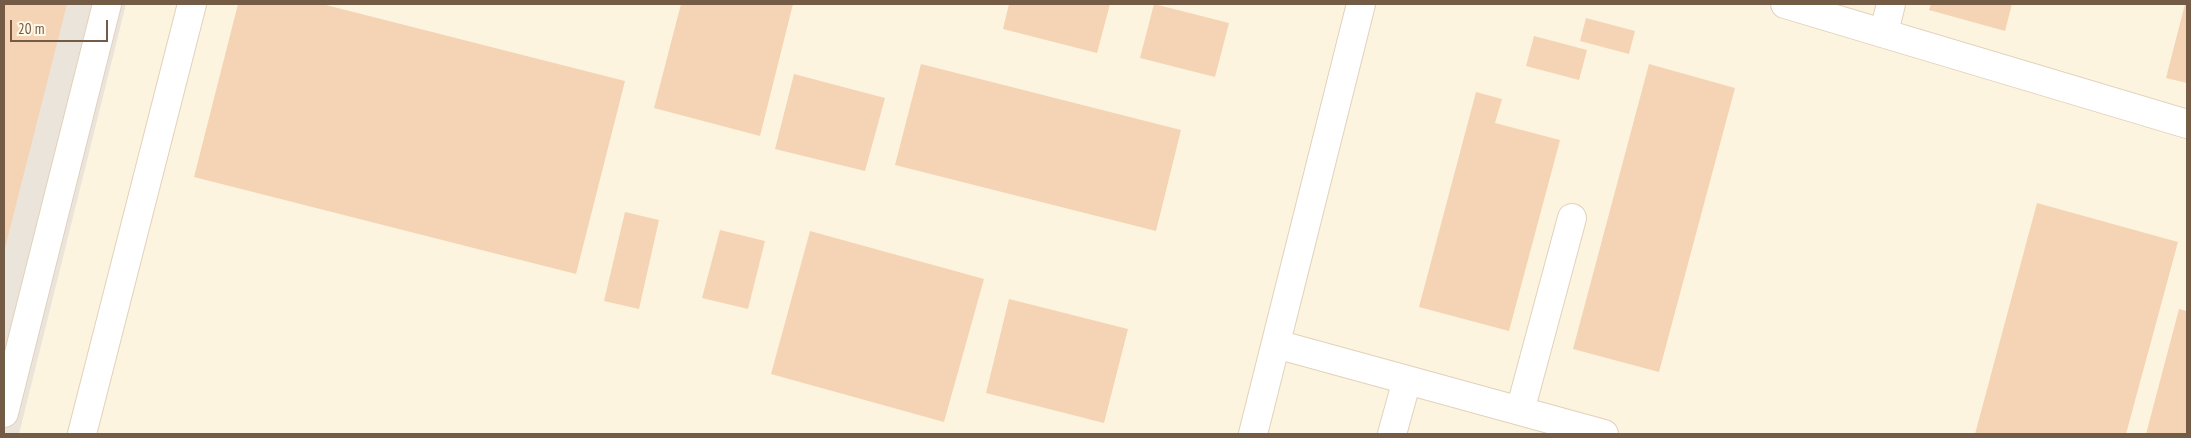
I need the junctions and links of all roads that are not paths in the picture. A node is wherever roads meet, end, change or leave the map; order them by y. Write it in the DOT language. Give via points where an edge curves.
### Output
graph roads {
  1 [pos="107,4"];
  2 [pos="192,4"];
  3 [pos="1361,4"];
  4 [pos="1785,4"];
  5 [pos="1892,4"];
  6 [pos="1884,32"];
  7 [pos="2187,124"];
  8 [pos="1572,218"];
  9 [pos="1276,344"];
  10 [pos="1407,380"];
  11 [pos="1520,411"];
  12 [pos="4,413"];
  13 [pos="82,434"];
  14 [pos="1253,434"];
  15 [pos="1392,434"];
  16 [pos="1604,434"];
  1 -- 12 [label="street"];
  2 -- 13 [label="street"];
  3 -- 9 [label="street"];
  4 -- 6 [label="street"];
  5 -- 6 [label="street"];
  6 -- 7 [label="street"];
  8 -- 11 [label="street"];
  9 -- 10 [label="street"];
  9 -- 14 [label="street"];
  10 -- 11 [label="street"];
  10 -- 15 [label="street"];
  11 -- 16 [label="street"];
}
